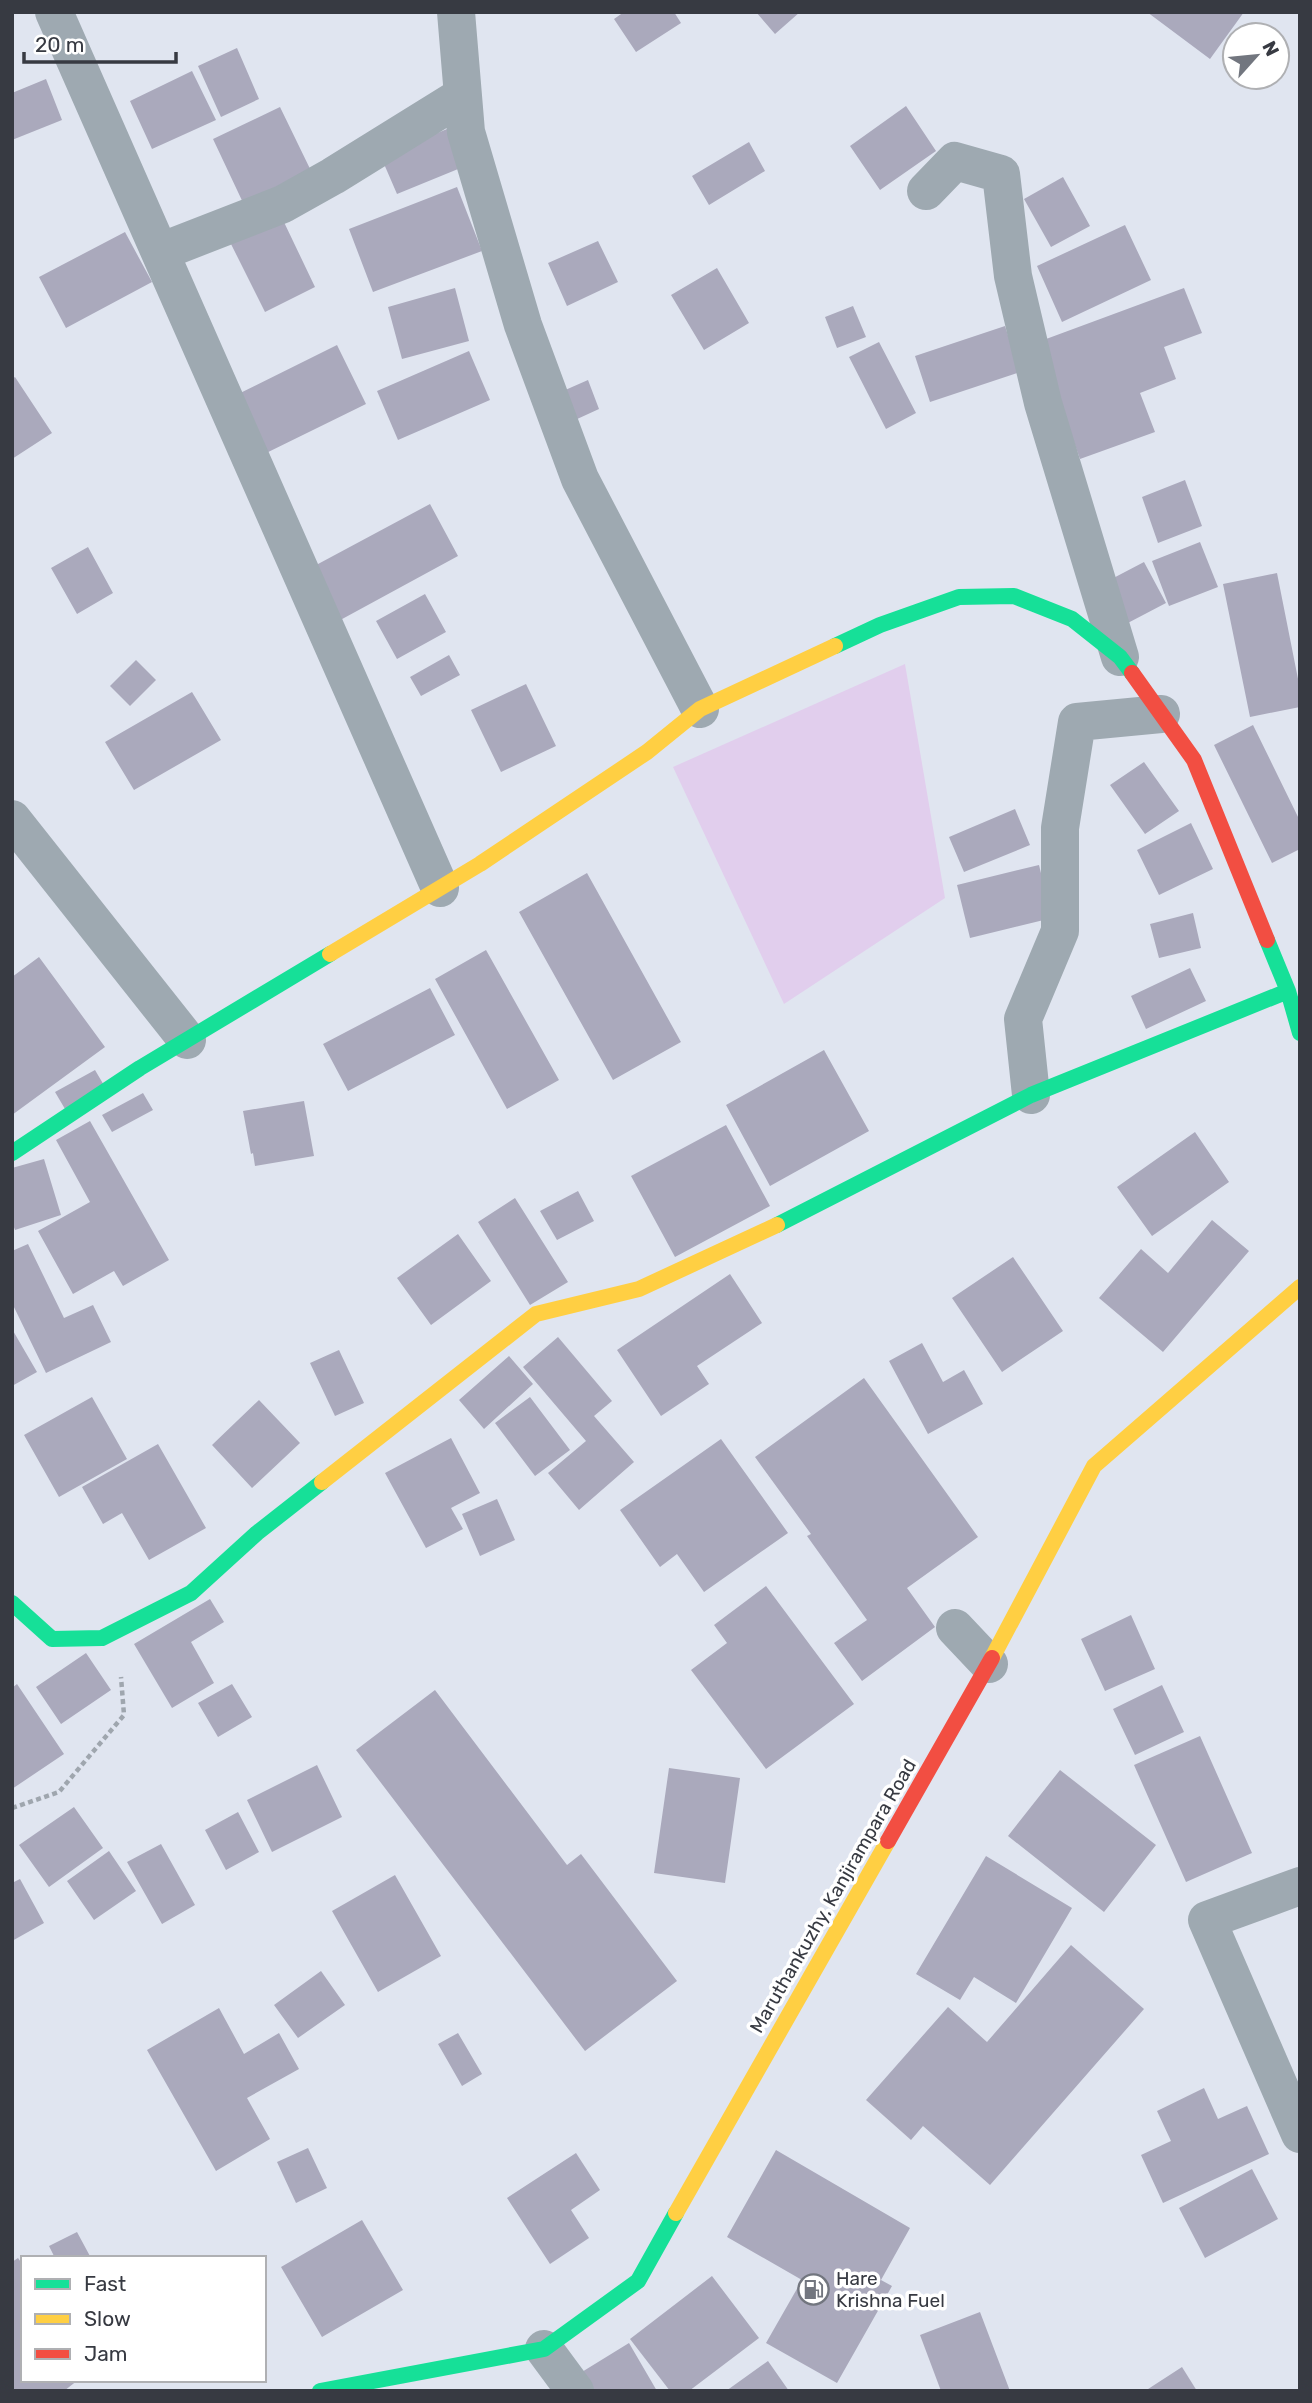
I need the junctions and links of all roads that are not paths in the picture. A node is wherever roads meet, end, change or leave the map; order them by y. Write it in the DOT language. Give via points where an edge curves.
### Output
graph roads {
  1 [pos="54,12"];
  2 [pos="456,12"];
  3 [pos="462,96"];
  4 [pos="926,191"];
  5 [pos="160,253"];
  6 [pos="1120,657"];
  7 [pos="700,709"];
  8 [pos="1161,714"];
  9 [pos="12,819"];
  10 [pos="440,888"];
  11 [pos="1289,990"];
  12 [pos="1300,1033"];
  13 [pos="187,1040"];
  14 [pos="1031,1095"];
  15 [pos="12,1153"];
  16 [pos="1300,1287"];
  17 [pos="12,1603"];
  18 [pos="955,1628"];
  19 [pos="989,1664"];
  20 [pos="1300,1886"];
  21 [pos="1300,2134"];
  22 [pos="544,2349"];
  23 [pos="320,2391"];
  24 [pos="575,2391"];
  1 -- 5 [label="street"];
  2 -- 3 [label="street"];
  3 -- 5 [label="street" via="283,204"];
  3 -- 7 [label="street" via="466,132 523,325 580,480"];
  4 -- 6 [label="street" via="955,161 1001,174 1013,276 1043,403"];
  5 -- 10 [label="street"];
  6 -- 7 [label="street" via="1072,619 1014,596 959,597 880,625"];
  6 -- 8 [label="street"];
  7 -- 10 [label="street" via="646,752"];
  8 -- 11 [label="street" via="1194,760"];
  8 -- 14 [label="street" via="1077,722 1060,828 1060,931 1023,1018"];
  9 -- 13 [label="street"];
  10 -- 13 [label="street"];
  11 -- 12 [label="street"];
  11 -- 14 [label="street"];
  13 -- 15 [label="street"];
  14 -- 17 [label="street" via="796,1216 639,1289 536,1314 257,1533 191,1593 118,1630 102,1637 52,1639"];
  16 -- 19 [label="street, Maruthankuzhy, Kanjirampara Road" via="1094,1465"];
  18 -- 19 [label="street"];
  19 -- 22 [label="street, Maruthankuzhy, Kanjirampara Road" via="638,2281"];
  20 -- 21 [label="street" via="1207,1920"];
  22 -- 23 [label="street, Maruthankuzhy, Kanjirampara Road"];
  22 -- 24 [label="street"];
}
